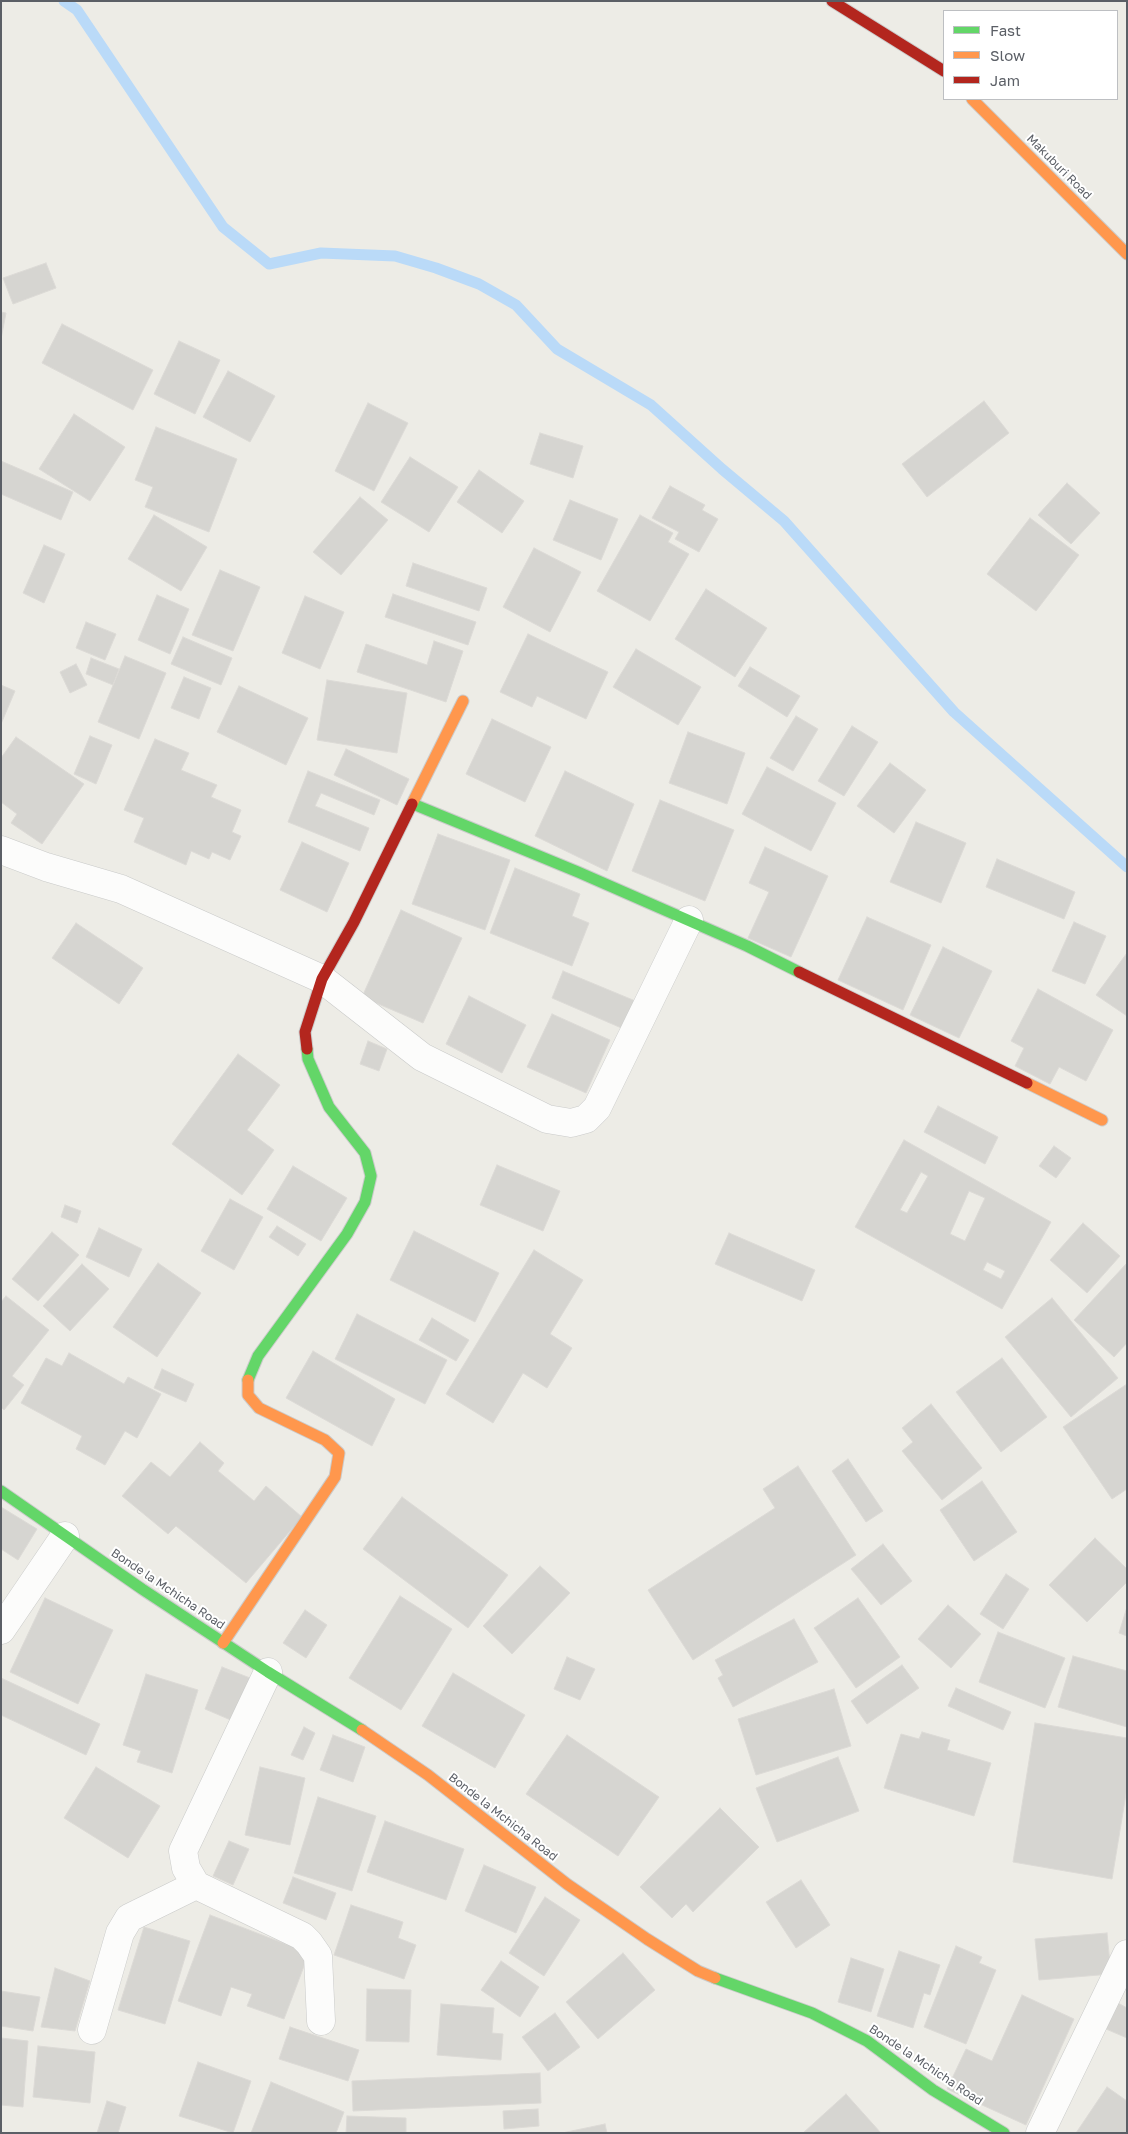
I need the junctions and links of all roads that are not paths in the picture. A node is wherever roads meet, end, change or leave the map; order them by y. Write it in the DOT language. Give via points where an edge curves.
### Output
graph roads {
  1 [pos="832,1"];
  2 [pos="943,70"];
  3 [pos="973,100"];
  4 [pos="1127,254"];
  5 [pos="463,701"];
  6 [pos="413,804"];
  7 [pos="1,850"];
  8 [pos="689,920"];
  9 [pos="322,979"];
  10 [pos="1102,1120"];
  11 [pos="1,1491"];
  12 [pos="65,1536"];
  13 [pos="1,1630"];
  14 [pos="223,1642"];
  15 [pos="268,1672"];
  16 [pos="196,1884"];
  17 [pos="1127,1954"];
  18 [pos="320,2021"];
  19 [pos="92,2030"];
  20 [pos="1004,2133"];
  21 [pos="1040,2133"];
  1 -- 2 [label="street"];
  3 -- 4 [label="street, Makuburi Road"];
  5 -- 6 [label="street"];
  6 -- 8 [label="street"];
  6 -- 9 [label="street"];
  7 -- 9 [label="street" via="121,889"];
  8 -- 9 [label="street" via="597,1108 586,1119 571,1123 547,1119 422,1057"];
  8 -- 10 [label="street"];
  9 -- 14 [label="street" via="305,1032 308,1059 329,1107 365,1152 371,1176 365,1202 347,1234 258,1356 247,1382 248,1395 259,1408 325,1440 339,1453 335,1476"];
  11 -- 12 [label="street, Bonde la Mchicha Road"];
  12 -- 13 [label="street"];
  12 -- 14 [label="street, Bonde la Mchicha Road"];
  14 -- 15 [label="street, Bonde la Mchicha Road"];
  15 -- 16 [label="street" via="183,1851 186,1868"];
  15 -- 20 [label="street, Bonde la Mchicha Road" via="343,1717 428,1775 567,1884 654,1944 698,1971 812,2013 867,2041 933,2090"];
  16 -- 18 [label="street" via="302,1936 309,1943 318,1956"];
  16 -- 19 [label="street" via="129,1918 120,1933"];
  17 -- 21 [label="street"];
}
